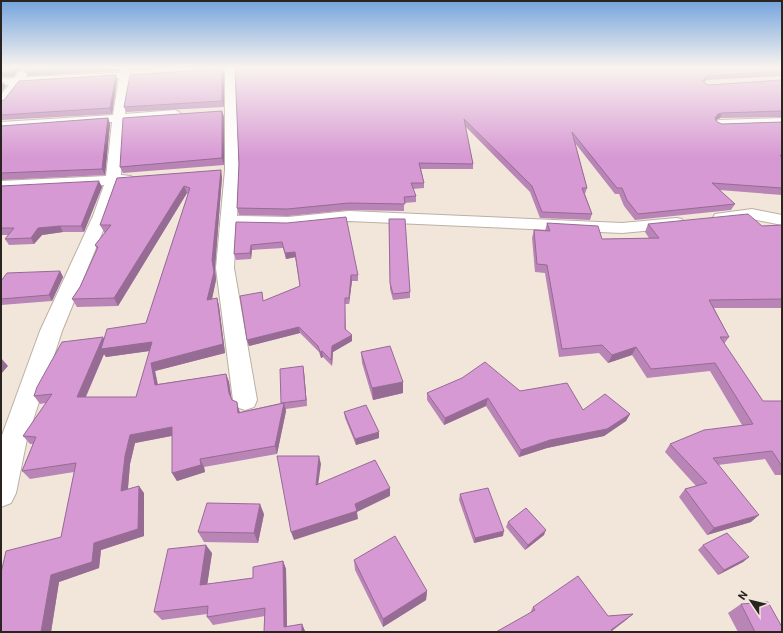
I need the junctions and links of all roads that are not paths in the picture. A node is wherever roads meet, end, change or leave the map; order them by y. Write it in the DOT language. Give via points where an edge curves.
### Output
graph roads {
  1 [pos="123,98"];
  2 [pos="225,98"];
  3 [pos="186,114"];
  4 [pos="118,118"];
  5 [pos="782,122"];
  6 [pos="720,124"];
  7 [pos="1,126"];
  8 [pos="137,178"];
  9 [pos="113,180"];
  10 [pos="1,186"];
  11 [pos="782,220"];
  12 [pos="228,221"];
  13 [pos="245,400"];
  14 [pos="1,494"];
  1 -- 4 [label="street"];
  2 -- 12 [label="street" via="224,171"];
  3 -- 4 [label="street"];
  4 -- 7 [label="street"];
  4 -- 9 [label="street"];
  5 -- 6 [label="street"];
  8 -- 9 [label="street"];
  9 -- 10 [label="street"];
  9 -- 14 [label="street" via="101,216 52,331 14,439"];
  11 -- 12 [label="street" via="752,214 622,228 408,217 349,216 288,222"];
  12 -- 13 [label="street" via="225,268"];
}
